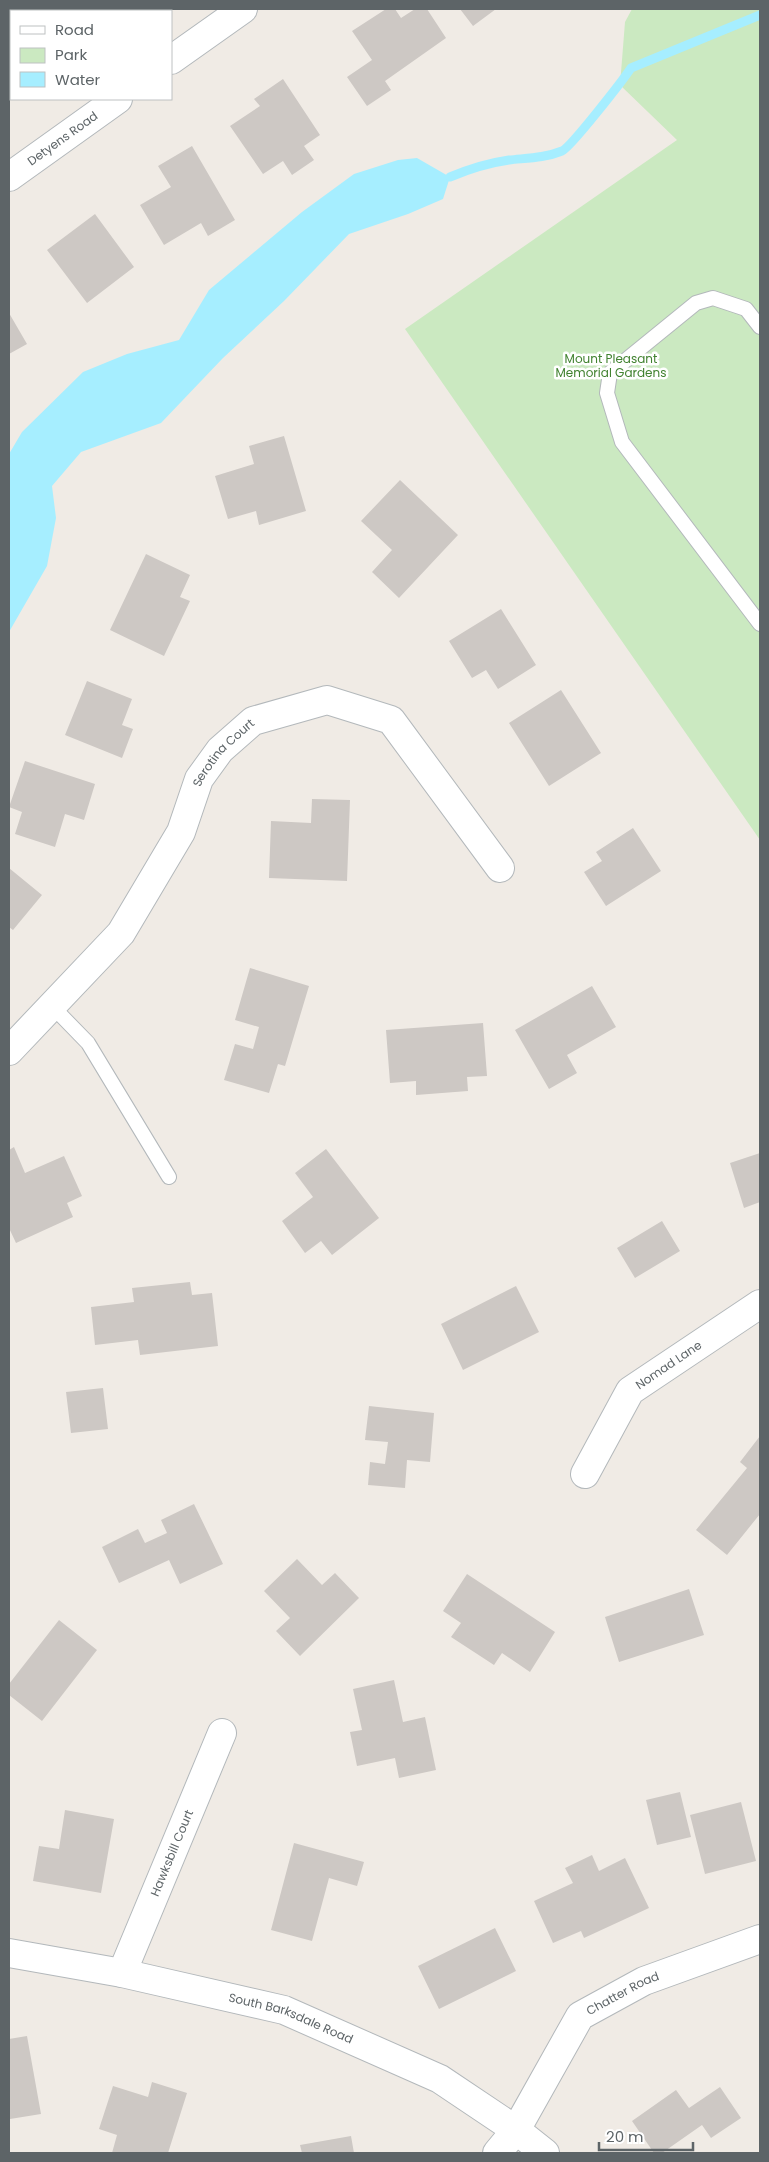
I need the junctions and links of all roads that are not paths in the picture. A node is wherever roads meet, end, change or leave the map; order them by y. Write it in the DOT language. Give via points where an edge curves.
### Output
graph roads {
  1 [pos="243,9"];
  2 [pos="172,59"];
  3 [pos="117,100"];
  4 [pos="9,178"];
  5 [pos="760,327"];
  6 [pos="760,624"];
  7 [pos="500,868"];
  8 [pos="52,1006"];
  9 [pos="9,1051"];
  10 [pos="169,1177"];
  11 [pos="760,1304"];
  12 [pos="585,1474"];
  13 [pos="222,1733"];
  14 [pos="760,1939"];
  15 [pos="9,1953"];
  16 [pos="122,1974"];
  17 [pos="516,2130"];
  18 [pos="497,2153"];
  19 [pos="545,2153"];
  1 -- 2 [label="street"];
  3 -- 4 [label="street, Detyens Road"];
  5 -- 6 [label="lane" via="746,309 713,298 696,303 610,373 607,393 622,442"];
  7 -- 8 [label="street, Serotina Court" via="392,720 327,700 253,720 220,750 199,779 181,832 121,934"];
  8 -- 9 [label="street, Serotina Court"];
  8 -- 10 [label="lane" via="88,1043"];
  11 -- 12 [label="street, Nomad Lane" via="630,1392"];
  13 -- 16 [label="street, Hawksbill Court"];
  14 -- 17 [label="street, Chatter Road" via="644,1981 580,2016"];
  15 -- 16 [label="street, South Barksdale Road"];
  16 -- 17 [label="street, South Barksdale Road" via="284,2010 440,2079"];
  17 -- 18 [label="street, Chatter Road"];
  17 -- 19 [label="street, South Barksdale Road"];
}
